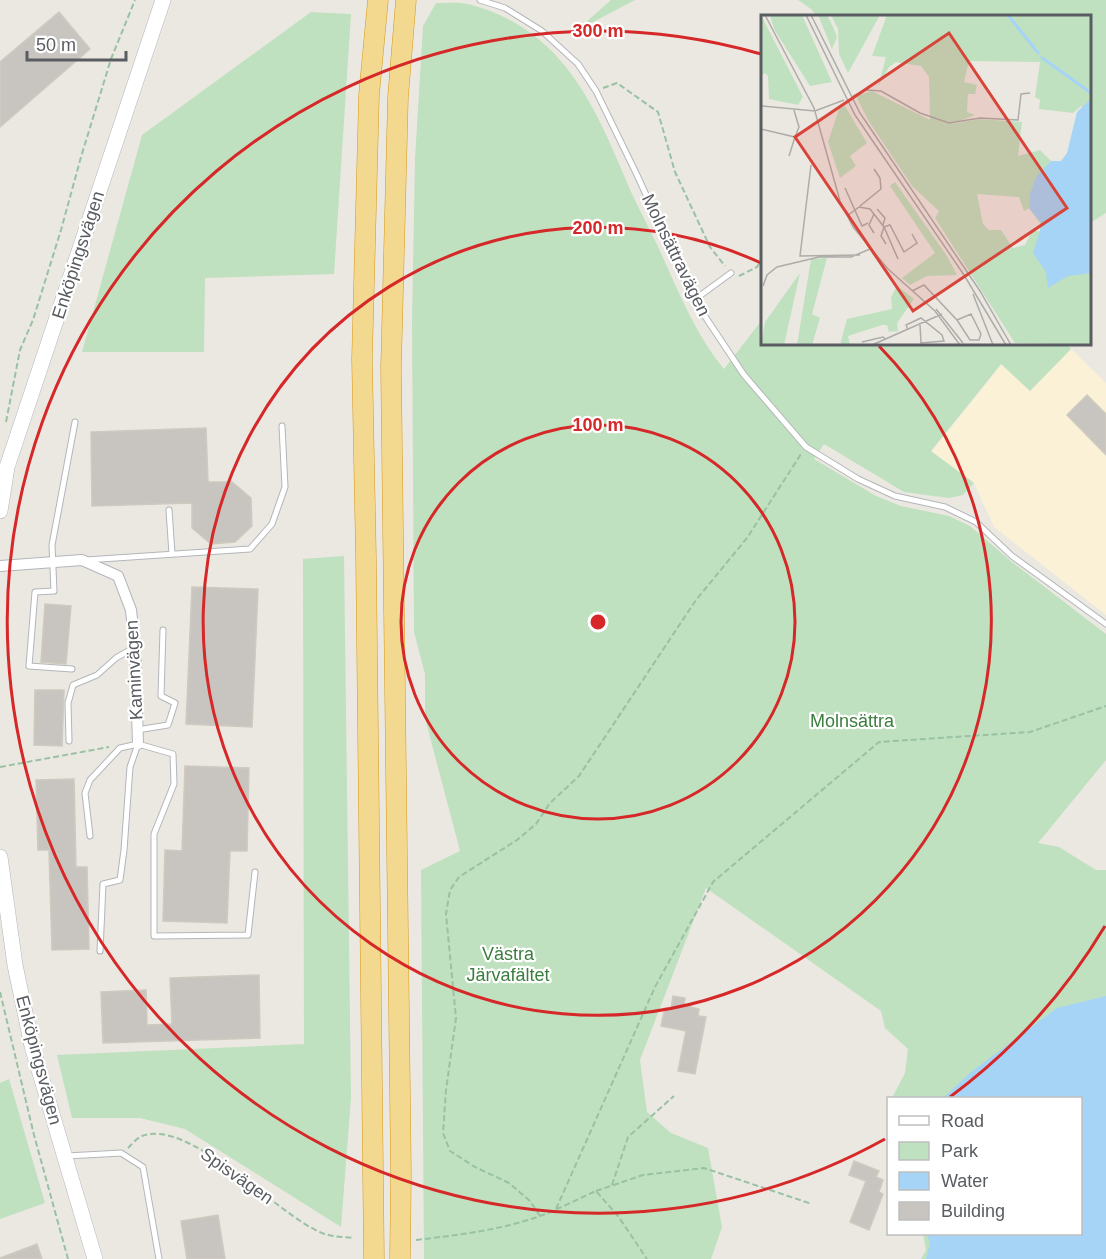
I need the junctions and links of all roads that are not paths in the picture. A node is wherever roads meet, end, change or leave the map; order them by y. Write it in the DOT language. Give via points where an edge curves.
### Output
graph roads {
  1 [pos="163,0"];
  2 [pos="378,0"];
  3 [pos="406,0"];
  4 [pos="480,0"];
  5 [pos="731,273"];
  6 [pos="694,300"];
  7 [pos="75,422"];
  8 [pos="282,426"];
  9 [pos="169,510"];
  10 [pos="0,511"];
  11 [pos="172,554"];
  12 [pos="82,560"];
  13 [pos="54,562"];
  14 [pos="0,566"];
  15 [pos="1106,624"];
  16 [pos="163,630"];
  17 [pos="135,647"];
  18 [pos="72,669"];
  19 [pos="138,738"];
  20 [pos="69,741"];
  21 [pos="90,836"];
  22 [pos="0,858"];
  23 [pos="255,872"];
  24 [pos="100,951"];
  25 [pos="65,1156"];
  26 [pos="373,1255"];
  27 [pos="95,1259"];
  28 [pos="159,1259"];
  29 [pos="400,1259"];
  1 -- 10 [label="street, Enköpingsvägen" via="8,467"];
  2 -- 26 [label="highway" via="369,95 362,359"];
  3 -- 29 [label="highway" via="398,97 392,368"];
  4 -- 6 [label="lane, Molnsättravägen" via="506,8 542,31 578,64 596,90"];
  5 -- 6 [label="lane"];
  6 -- 15 [label="lane, Molnsättravägen" via="744,375 806,447 895,496 945,507 976,522 1012,556"];
  7 -- 13 [label="lane" via="52,545"];
  8 -- 11 [label="lane" via="285,487 272,524 250,549"];
  9 -- 11 [label="lane"];
  11 -- 12 [label="lane"];
  12 -- 13 [label="street, Kaminvägen"];
  12 -- 17 [label="street, Kaminvägen" via="118,576 131,610"];
  13 -- 14 [label="street, Kaminvägen"];
  13 -- 18 [label="lane" via="54,591 35,592 29,666"];
  16 -- 19 [label="lane" via="161,696 175,703 168,725"];
  17 -- 19 [label="street, Kaminvägen"];
  17 -- 20 [label="lane" via="98,675 73,685 68,703"];
  19 -- 21 [label="lane" via="120,748 90,780 85,793"];
  19 -- 23 [label="lane" via="172,754 174,784 154,834 154,936 248,935"];
  19 -- 24 [label="lane" via="130,767 120,880 103,884"];
  22 -- 25 [label="street, Enköpingsvägen" via="15,965 32,1046"];
  25 -- 27 [label="street, Enköpingsvägen"];
  25 -- 28 [label="lane" via="121,1153 143,1167"];
}
